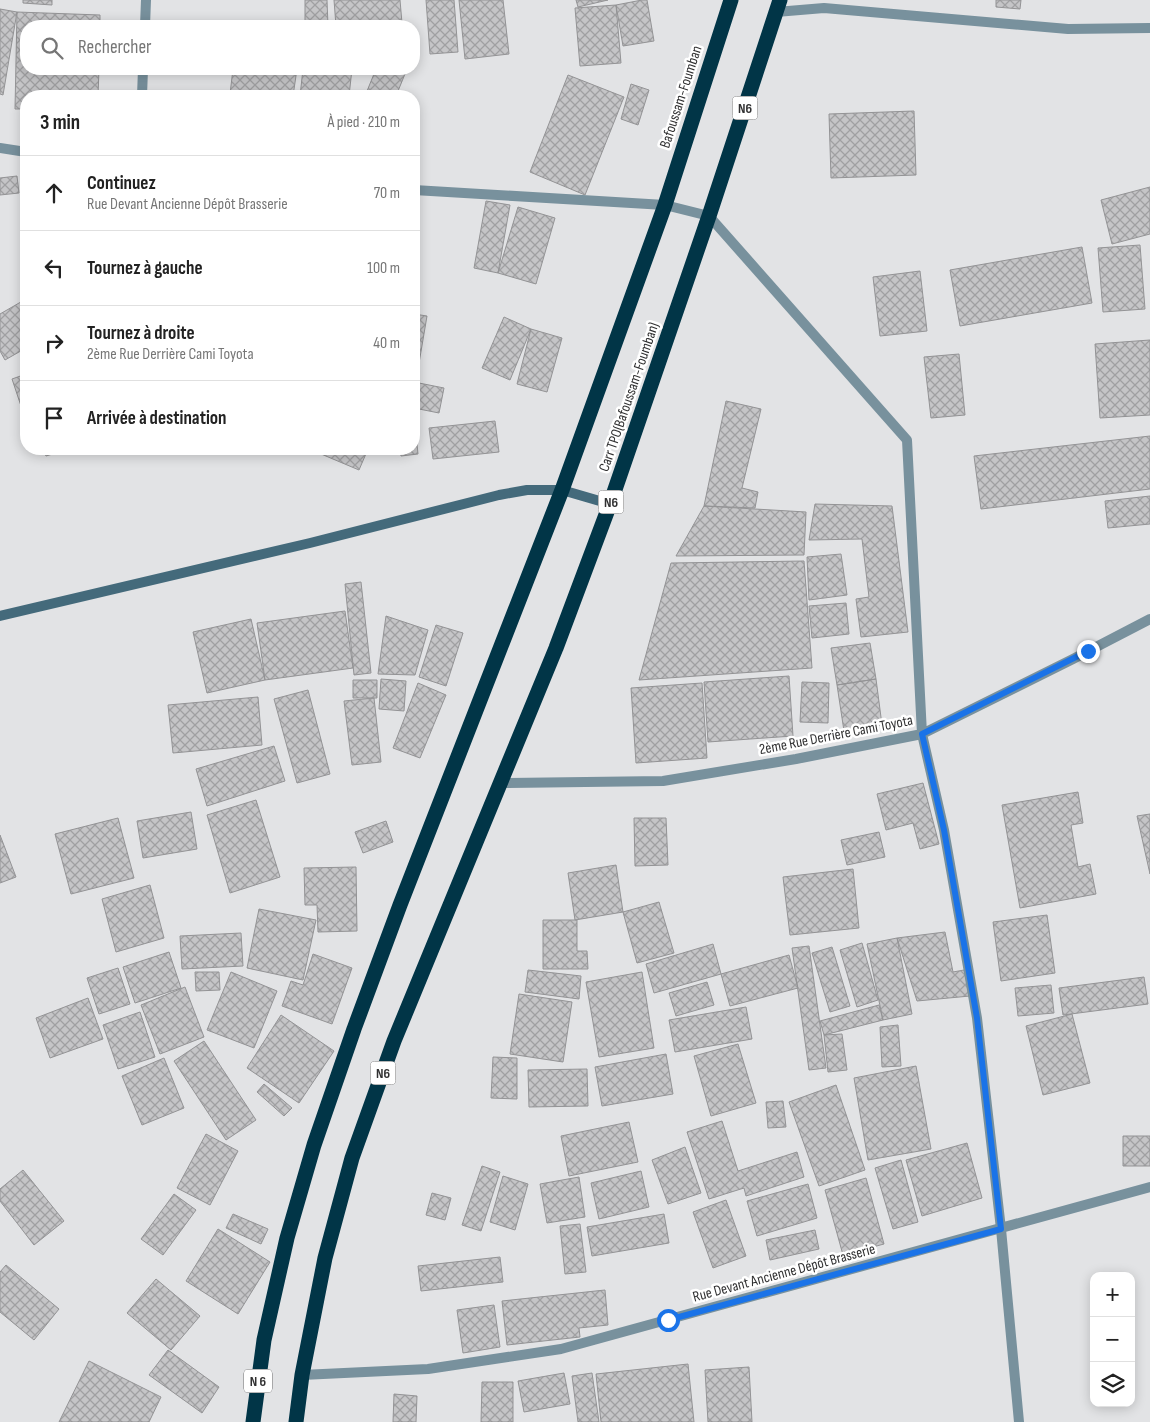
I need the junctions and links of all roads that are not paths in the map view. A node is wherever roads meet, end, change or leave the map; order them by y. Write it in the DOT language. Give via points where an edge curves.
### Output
graph roads {
  1 [pos="146,0"];
  2 [pos="731,0"];
  3 [pos="778,6"];
  4 [pos="145,20"];
  5 [pos="1150,28"];
  6 [pos="143,75"];
  7 [pos="142,90"];
  8 [pos="0,148"];
  9 [pos="20,151"];
  10 [pos="420,190"];
  11 [pos="665,205"];
  12 [pos="709,216"];
  13 [pos="562,490"];
  14 [pos="610,504"];
  15 [pos="0,616"];
  16 [pos="1150,619"];
  17 [pos="922,734"];
  18 [pos="501,783"];
  19 [pos="1150,1187"];
  20 [pos="1001,1229"];
  21 [pos="302,1375"];
  22 [pos="253,1422"];
  23 [pos="296,1422"];
  24 [pos="1019,1422"];
  1 -- 4 [label="street"];
  2 -- 11 [label="highway, Bafoussam-Foumban"];
  3 -- 5 [label="street" via="1068,29"];
  3 -- 12 [label="highway, N6"];
  6 -- 7 [label="street"];
  8 -- 9 [label="street"];
  10 -- 11 [label="street"];
  11 -- 12 [label="street"];
  11 -- 13 [label="highway, Carr TPO(Bafoussam-Foumban)"];
  12 -- 14 [label="highway, Carr TPO(Bafoussam-Foumban) / N6"];
  12 -- 17 [label="street" via="907,440"];
  13 -- 14 [label="street"];
  13 -- 15 [label="street" via="527,490 499,496"];
  13 -- 22 [label="highway, Carr TPO(Bafoussam-Foumban) / N 6" via="367,994 314,1146 287,1238 264,1340"];
  14 -- 18 [label="highway, Carr TPO(Bafoussam-Foumban) / N6"];
  16 -- 17 [label="street, 2ème Rue Derrière Cami Toyota"];
  17 -- 18 [label="street, 2ème Rue Derrière Cami Toyota" via="663,781"];
  17 -- 20 [label="street" via="944,830 977,1018"];
  18 -- 21 [label="highway, N6" via="394,1041 352,1158 325,1258"];
  19 -- 20 [label="street, Rue Devant Ancienne Dépôt Brasserie"];
  20 -- 21 [label="street, Rue Devant Ancienne Dépôt Brasserie" via="561,1349 428,1369"];
  20 -- 24 [label="street"];
  21 -- 23 [label="highway"];
}
